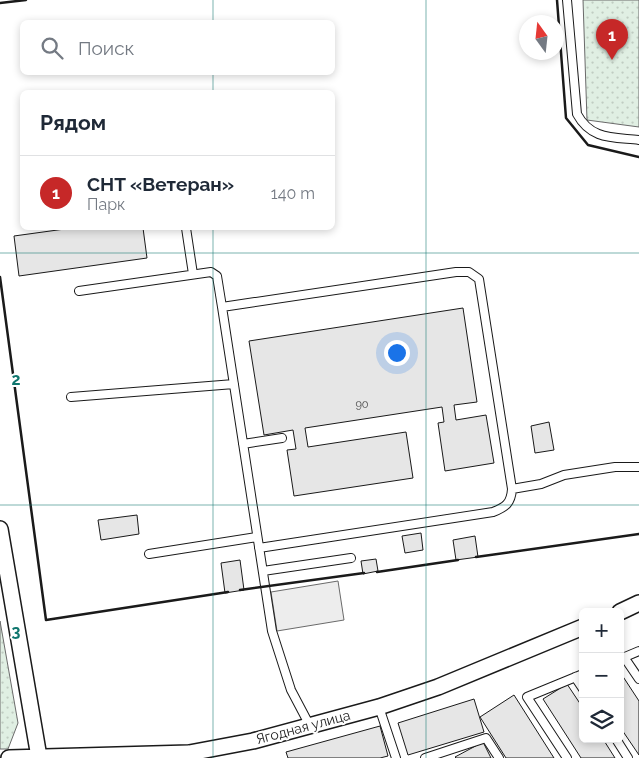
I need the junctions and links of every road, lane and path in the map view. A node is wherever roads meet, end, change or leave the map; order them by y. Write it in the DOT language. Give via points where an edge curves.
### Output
graph roads {
  1 [pos="567,0"];
  2 [pos="639,140"];
  3 [pos="186,230"];
  4 [pos="193,274"];
  5 [pos="79,291"];
  6 [pos="222,307"];
  7 [pos="234,384"];
  8 [pos="71,397"];
  9 [pos="282,438"];
  10 [pos="243,444"];
  11 [pos="639,467"];
  12 [pos="512,488"];
  13 [pos="0,529"];
  14 [pos="257,537"];
  15 [pos="259,548"];
  16 [pos="149,554"];
  17 [pos="351,558"];
  18 [pos="262,571"];
  19 [pos="639,603"];
  20 [pos="624,610"];
  21 [pos="579,630"];
  22 [pos="639,651"];
  23 [pos="624,657"];
  24 [pos="624,661"];
  25 [pos="579,676"];
  26 [pos="575,678"];
  27 [pos="639,680"];
  28 [pos="579,684"];
  29 [pos="379,707"];
  30 [pos="310,726"];
  31 [pos="619,743"];
  32 [pos="443,756"];
  33 [pos="39,757"];
  34 [pos="102,757"];
  35 [pos="9,758"];
  36 [pos="396,758"];
  37 [pos="425,758"];
  38 [pos="499,758"];
  39 [pos="567,758"];
  40 [pos="628,758"];
  1 -- 2 [label="lane" via="580,120 596,134"];
  3 -- 4 [label="lane"];
  4 -- 5 [label="lane"];
  4 -- 6 [label="lane" via="211,272 217,276"];
  6 -- 7 [label="lane"];
  6 -- 12 [label="lane" via="469,272 478,279 482,292"];
  7 -- 8 [label="lane"];
  7 -- 10 [label="lane"];
  9 -- 10 [label="lane"];
  10 -- 14 [label="lane"];
  11 -- 12 [label="lane" via="615,467 564,475 541,484"];
  12 -- 15 [label="lane" via="512,500 493,512"];
  13 -- 33 [label="street"];
  14 -- 15 [label="lane"];
  14 -- 16 [label="lane"];
  15 -- 18 [label="lane"];
  17 -- 18 [label="lane"];
  18 -- 30 [label="lane" via="272,632 291,690"];
  19 -- 20 [label="street"];
  21 -- 29 [label="street, Ягодная улица" via="438,687"];
  22 -- 23 [label="lane"];
  24 -- 27 [label="lane"];
  25 -- 26 [label="lane"];
  26 -- 28 [label="lane"];
  26 -- 39 [label="lane" via="527,697"];
  29 -- 30 [label="street, Ягодная улица"];
  29 -- 36 [label="lane"];
  30 -- 34 [label="street, Ягодная улица" via="189,753"];
  31 -- 40 [label="lane"];
  32 -- 37 [label="lane"];
  32 -- 38 [label="lane" via="486,738"];
  33 -- 34 [label="street, Ягодная улица"];
  33 -- 35 [label="street, Ягодная улица"];
}
